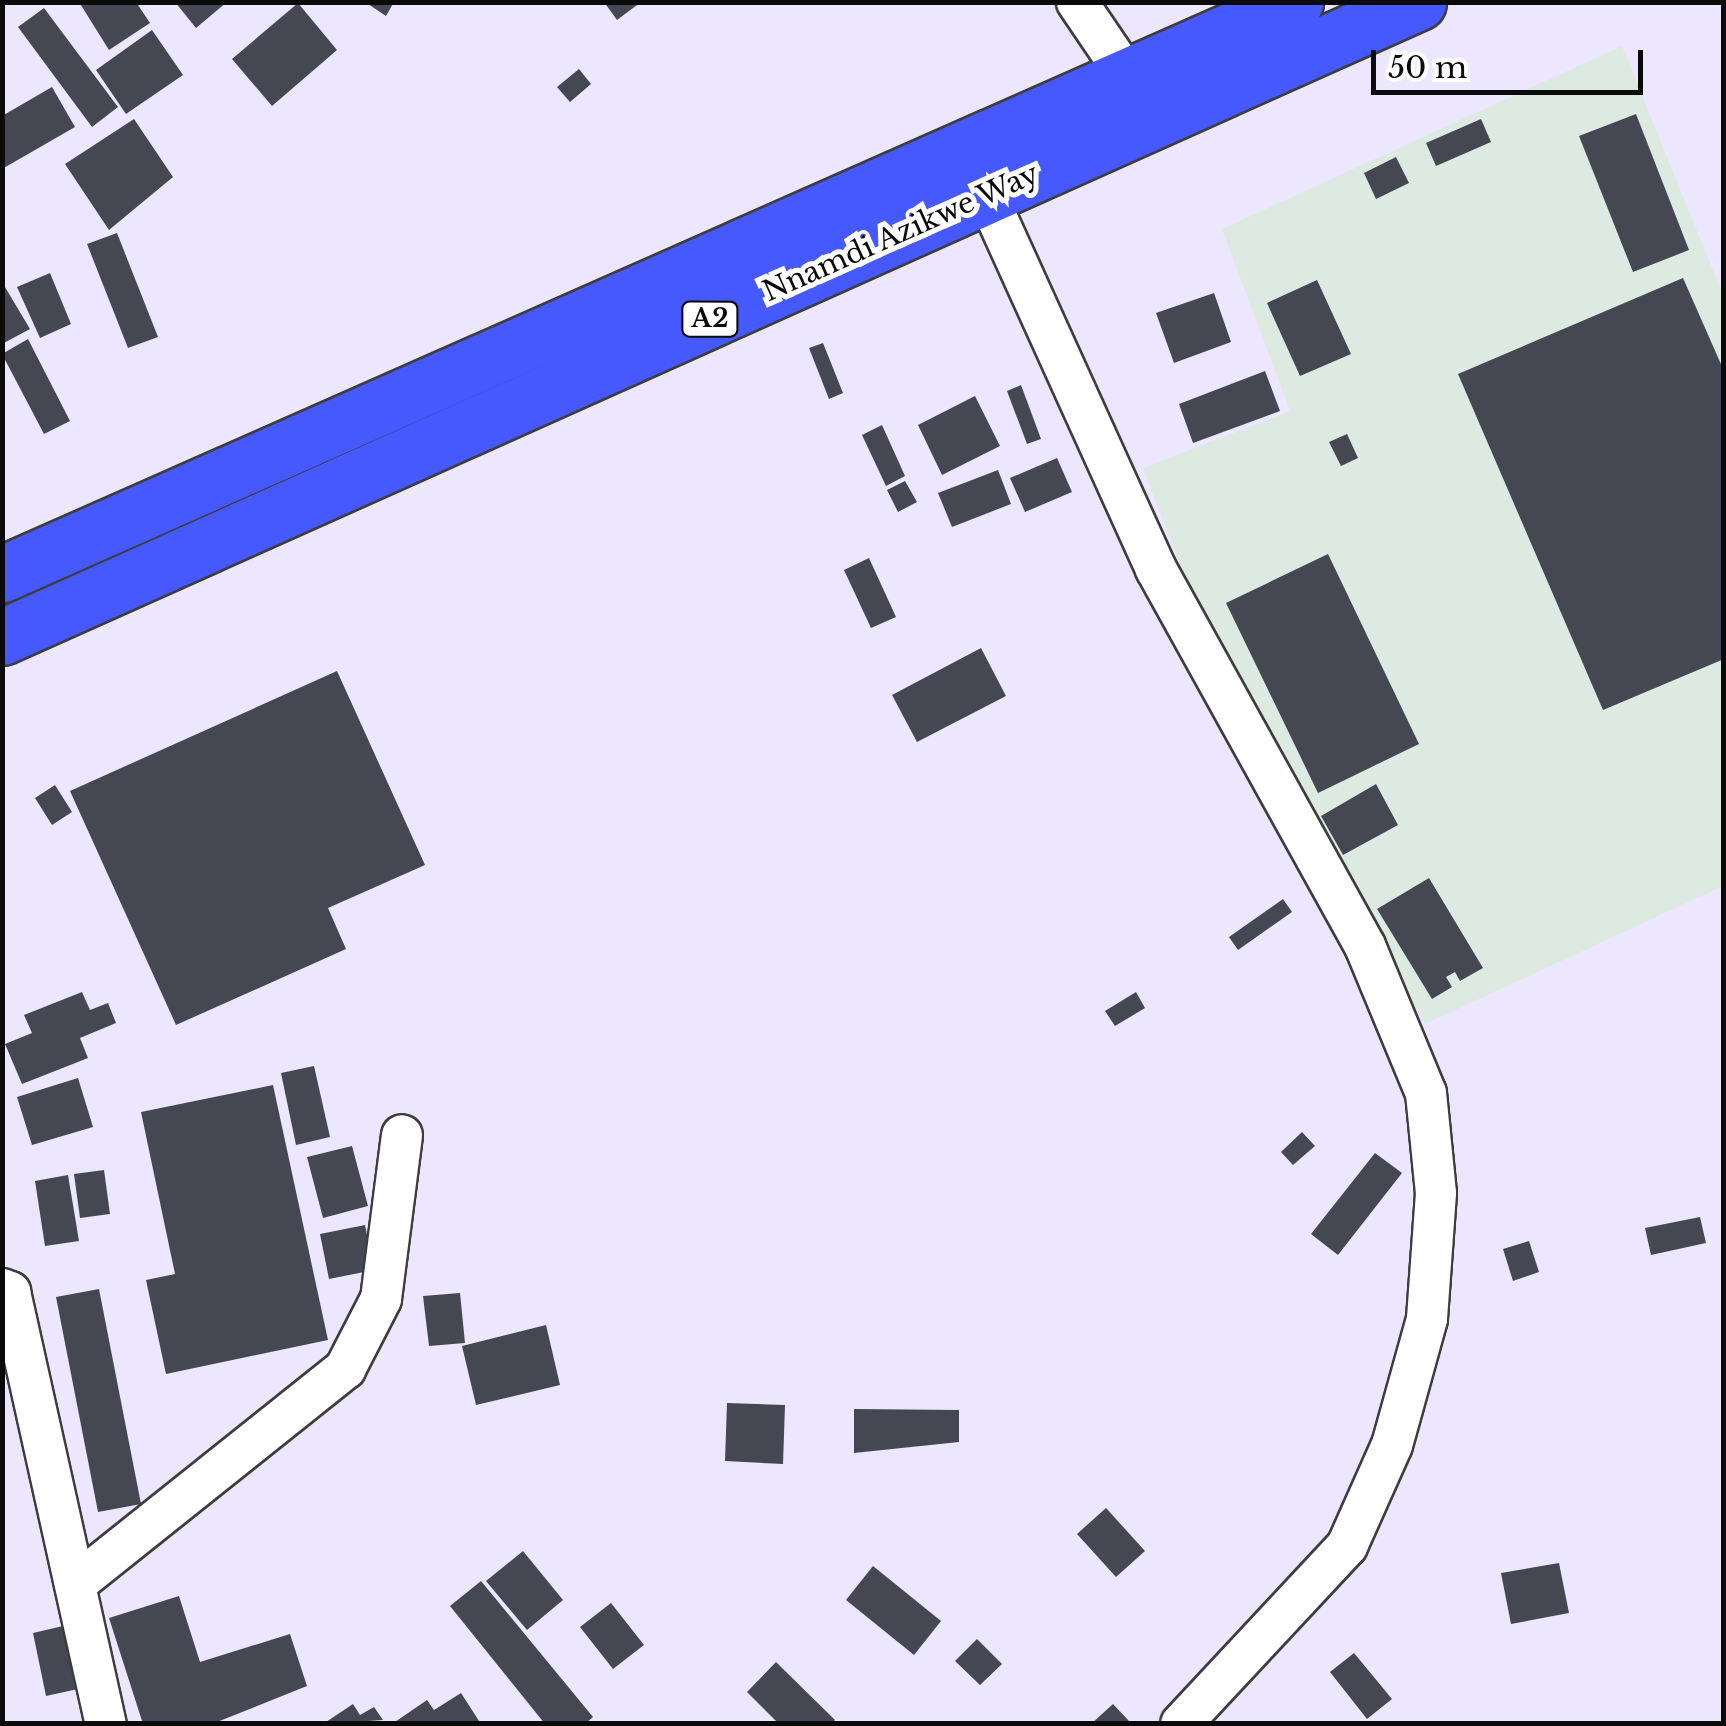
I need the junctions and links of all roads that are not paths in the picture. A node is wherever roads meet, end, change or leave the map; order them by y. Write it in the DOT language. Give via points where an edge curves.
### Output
graph roads {
  1 [pos="1077,2"];
  2 [pos="1295,2"];
  3 [pos="1418,2"];
  4 [pos="1142,98"];
  5 [pos="986,194"];
  6 [pos="2,574"];
  7 [pos="2,637"];
  8 [pos="402,1135"];
  9 [pos="2,1288"];
  10 [pos="78,1582"];
  11 [pos="106,1724"];
  12 [pos="1181,1724"];
  1 -- 4 [label="street"];
  2 -- 4 [label="highway, Nnamdi Azikwe Way / A2"];
  3 -- 4 [label="highway, Nnamdi Azikwe Way / A2"];
  4 -- 5 [label="highway, Nnamdi Azikwe Way / A2"];
  4 -- 6 [label="highway, Nnamdi Azikwe Way / A2"];
  5 -- 7 [label="highway, Nnamdi Azikwe Way / A2"];
  5 -- 12 [label="street" via="1156,569 1366,946 1426,1093 1436,1193 1427,1319 1392,1445 1347,1546"];
  8 -- 10 [label="street" via="381,1299 345,1369"];
  9 -- 10 [label="street"];
  10 -- 11 [label="street"];
}
